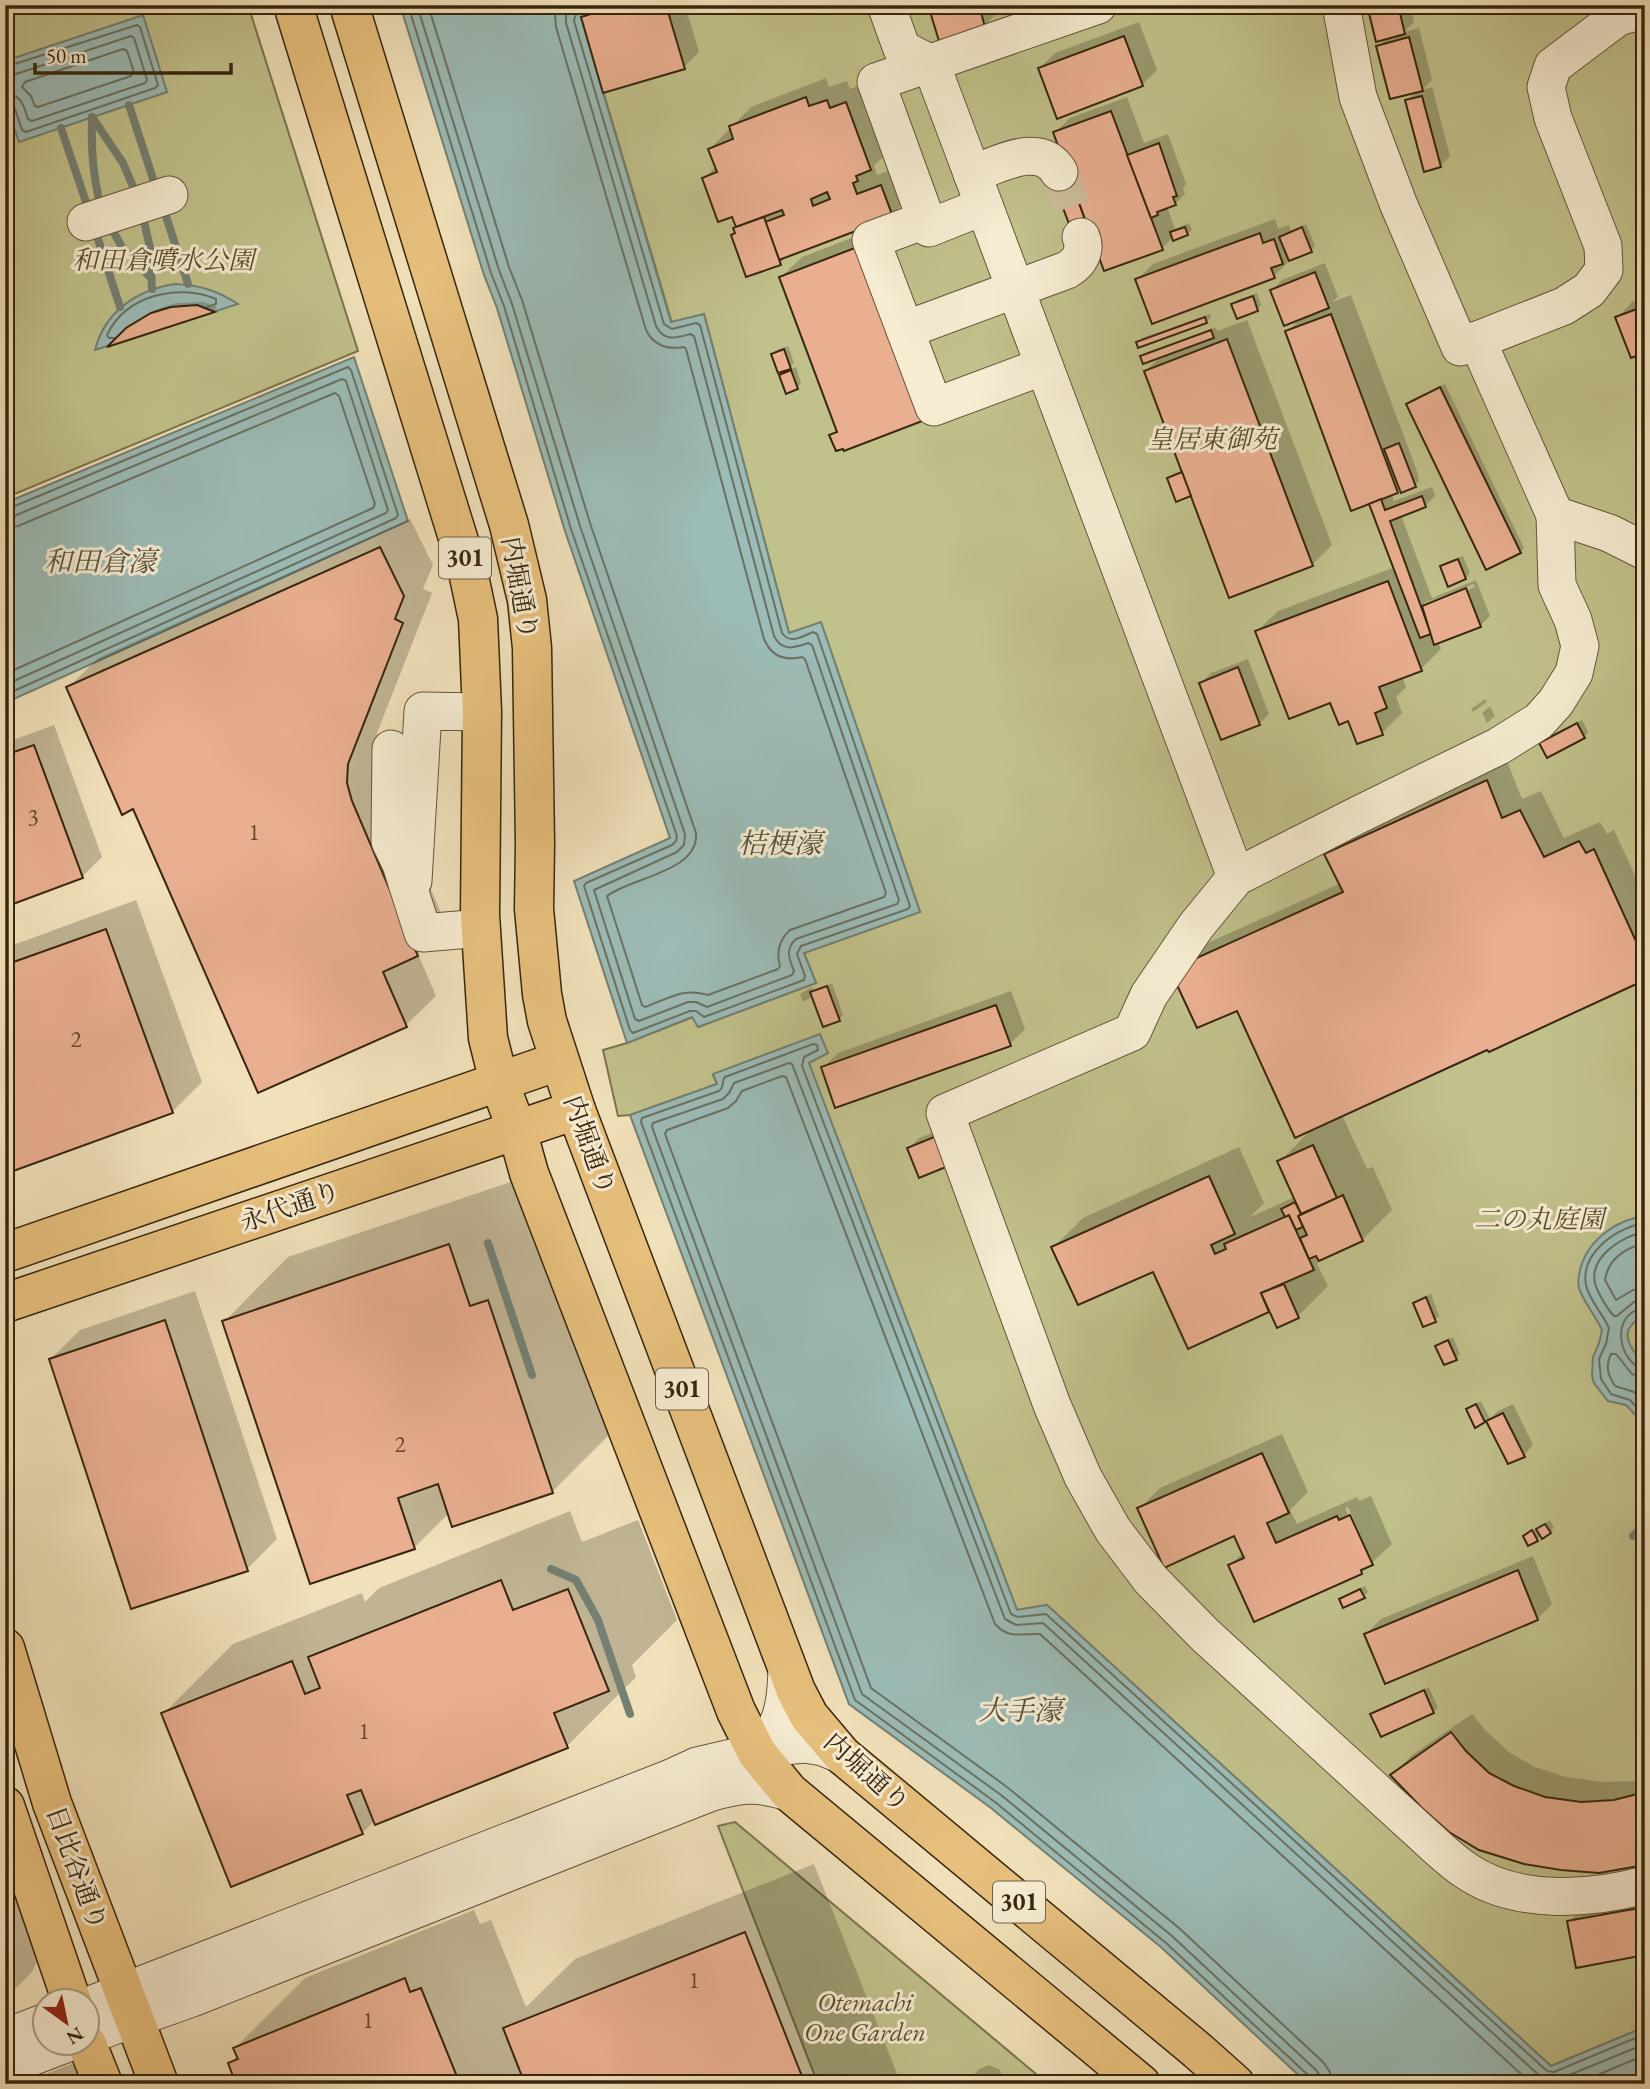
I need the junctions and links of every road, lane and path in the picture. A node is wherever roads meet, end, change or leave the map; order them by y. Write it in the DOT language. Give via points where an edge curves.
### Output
graph roads {
  1 [pos="293,5"];
  2 [pos="349,5"];
  3 [pos="886,5"];
  4 [pos="1098,5"];
  5 [pos="1341,5"];
  6 [pos="1645,13"];
  7 [pos="931,64"];
  8 [pos="1059,172"];
  9 [pos="978,190"];
  10 [pos="169,195"];
  11 [pos="102,217"];
  12 [pos="925,220"];
  13 [pos="1081,237"];
  14 [pos="1015,288"];
  15 [pos="905,330"];
  16 [pos="1477,340"];
  17 [pos="1044,366"];
  18 [pos="1555,515"];
  19 [pos="1641,549"];
  20 [pos="482,712"];
  21 [pos="391,749"];
  22 [pos="1236,877"];
  23 [pos="407,883"];
  24 [pos="481,928"];
  25 [pos="559,1061"];
  26 [pos="499,1082"];
  27 [pos="576,1110"];
  28 [pos="517,1130"];
  29 [pos="5,1253"];
  30 [pos="5,1303"];
  31 [pos="5,1648"];
  32 [pos="787,1668"];
  33 [pos="728,1688"];
  34 [pos="757,1754"];
  35 [pos="842,1755"];
  36 [pos="703,1780"];
  37 [pos="789,1793"];
  38 [pos="5,1806"];
  39 [pos="1645,1885"];
  40 [pos="68,1988"];
  41 [pos="128,2005"];
  42 [pos="102,2006"];
  43 [pos="102,2024"];
  44 [pos="32,2027"];
  45 [pos="5,2038"];
  46 [pos="32,2056"];
  47 [pos="93,2058"];
  48 [pos="5,2067"];
  49 [pos="103,2084"];
  50 [pos="159,2084"];
  51 [pos="1141,2084"];
  52 [pos="1235,2084"];
  1 -- 20 [label="main road, 内堀通り / 301" via="467,566 478,620"];
  2 -- 25 [label="main road, 内堀通り / 301" via="509,525 527,600 532,662 534,909 547,1021"];
  3 -- 7 [label="street" via="902,49"];
  4 -- 7 [label="street"];
  5 -- 16 [label="street" via="1358,97 1398,203 1460,347"];
  6 -- 16 [label="street" via="1618,17 1553,66 1546,87 1553,118 1603,246 1604,270 1589,290 1564,306"];
  7 -- 9 [label="street"];
  7 -- 12 [label="street" via="876,82"];
  8 -- 9 [label="street" via="1045,158 1018,158"];
  9 -- 12 [label="street" via="929,229"];
  9 -- 14 [label="street"];
  10 -- 11 [label="street"];
  12 -- 15 [label="street" via="871,240"];
  13 -- 14 [label="street" via="1084,248 1073,266"];
  14 -- 15 [label="street"];
  14 -- 17 [label="street"];
  15 -- 17 [label="street" via="934,407"];
  16 -- 18 [label="street"];
  17 -- 22 [label="street"];
  18 -- 19 [label="street"];
  18 -- 22 [label="street" via="1557,585 1580,646 1566,688 1539,721 1499,746"];
  20 -- 23 [label="street" via="423,711 413,881"];
  20 -- 24 [label="main road, 内堀通り / 301"];
  21 -- 23 [label="street" via="390,841"];
  22 -- 39 [label="street" via="1149,995 1132,1032 945,1113 1052,1405 1083,1477 1113,1530 1151,1580 1248,1676 1466,1871 1515,1891 1547,1896 1585,1896"];
  23 -- 24 [label="street" via="423,933"];
  24 -- 26 [label="main road, 内堀通り / 301" via="488,1038"];
  25 -- 26 [label="main road, 永代通り"];
  25 -- 27 [label="main road, 内堀通り / 301"];
  26 -- 28 [label="main road, 内堀通り / 301"];
  26 -- 29 [label="main road, 永代通り"];
  27 -- 28 [label="main road, 永代通り"];
  27 -- 32 [label="main road, 内堀通り / 301"];
  28 -- 30 [label="main road, 永代通り"];
  28 -- 33 [label="main road, 内堀通り / 301" via="534,1185"];
  31 -- 41 [label="main road, 日比谷通り" via="52,1803"];
  32 -- 34 [label="street" via="782,1715"];
  32 -- 35 [label="main road, 内堀通り / 301" via="809,1716"];
  33 -- 34 [label="main road, 内堀通り / 301"];
  33 -- 36 [label="street" via="721,1735"];
  34 -- 35 [label="street" via="805,1744"];
  34 -- 36 [label="street" via="737,1772"];
  34 -- 37 [label="main road, 内堀通り / 301"];
  35 -- 52 [label="main road, 内堀通り / 301"];
  36 -- 37 [label="street" via="730,1787 768,1786"];
  36 -- 41 [label="street" via="671,1778"];
  37 -- 51 [label="main road, 内堀通り / 301"];
  38 -- 40 [label="main road, 日比谷通り"];
  41 -- 42 [label="street"];
  41 -- 43 [label="street"];
  41 -- 50 [label="main road, 日比谷通り"];
  44 -- 45 [label="street"];
  46 -- 48 [label="street"];
  47 -- 49 [label="main road"];
}
